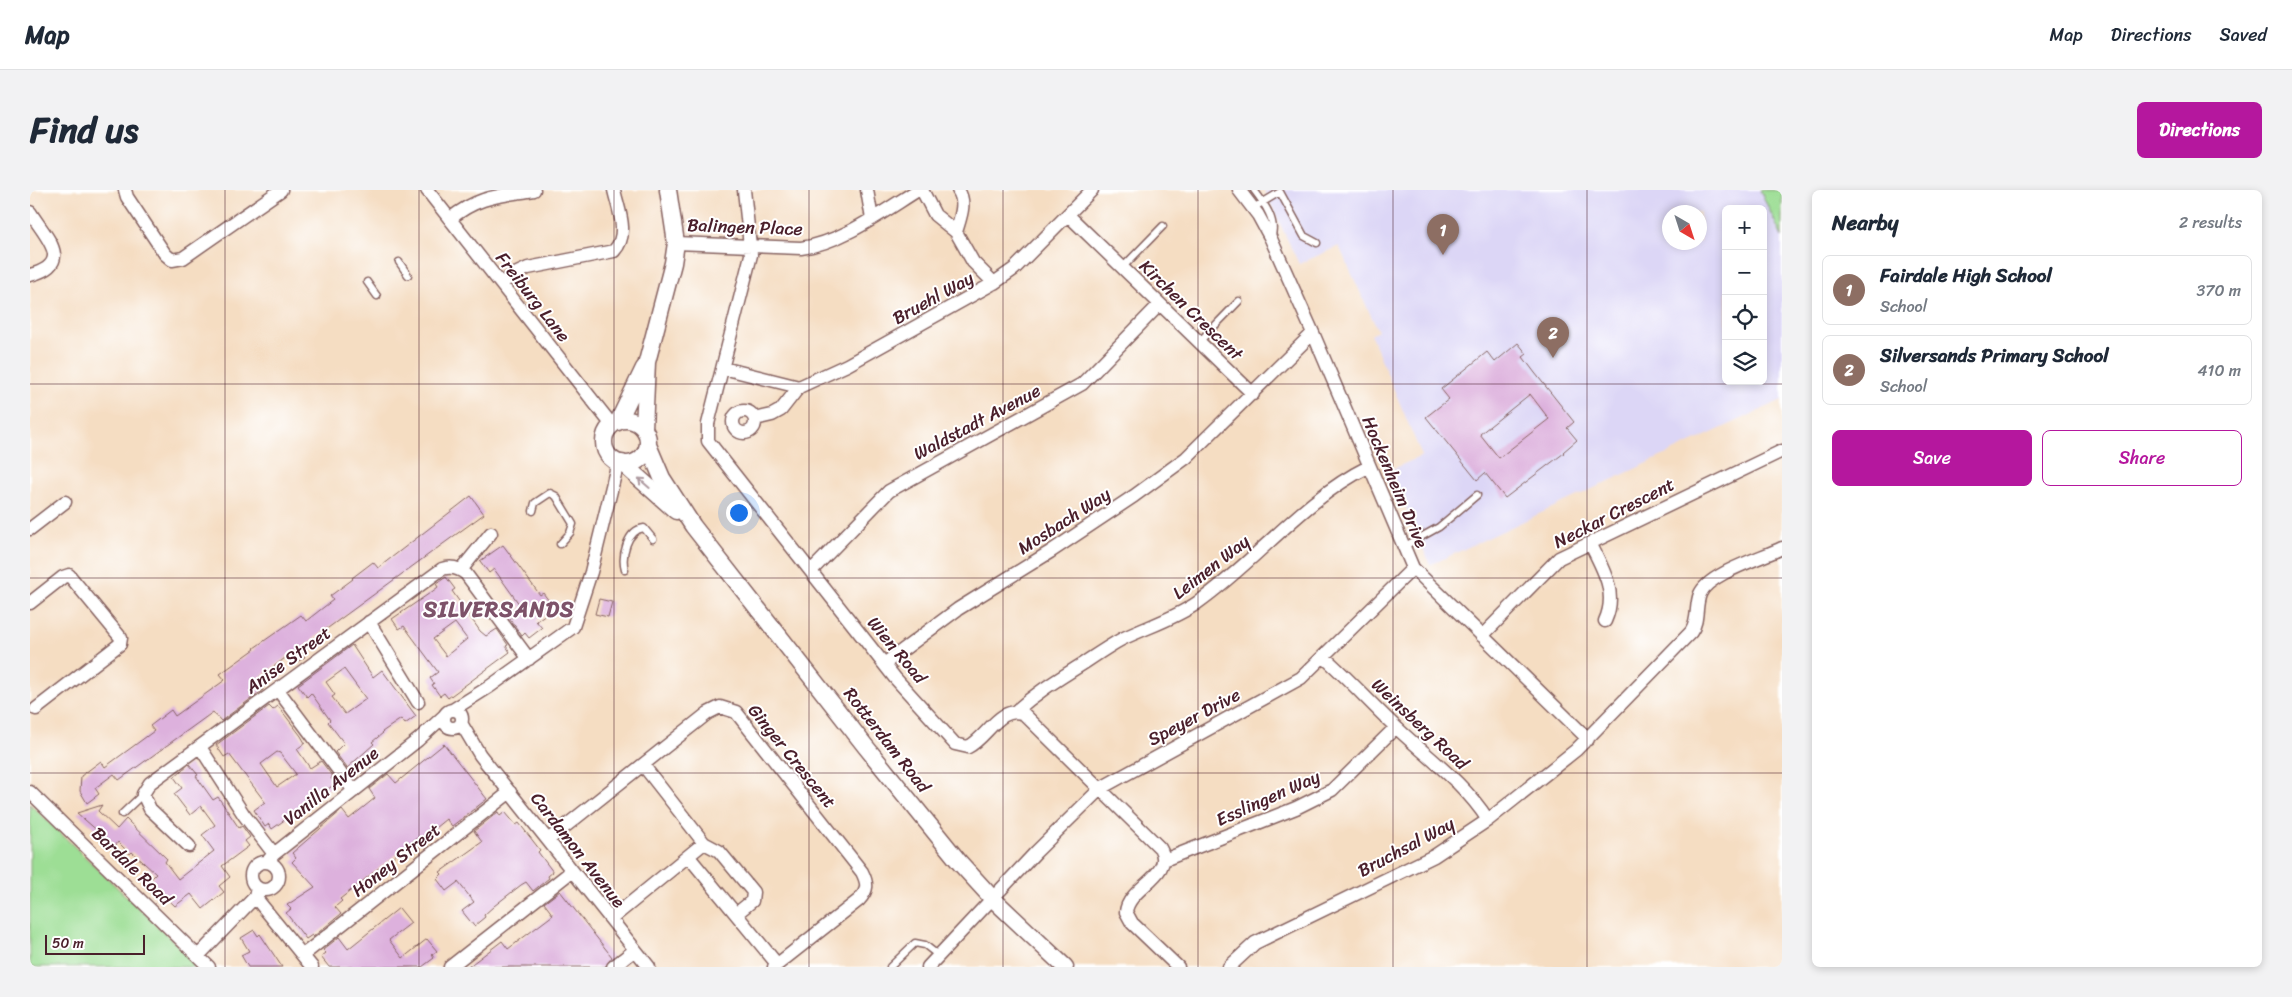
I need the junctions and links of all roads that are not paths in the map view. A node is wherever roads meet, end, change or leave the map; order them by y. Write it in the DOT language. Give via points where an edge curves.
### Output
graph roads {
  1 [pos="125,190"];
  2 [pos="281,190"];
  3 [pos="426,190"];
  4 [pos="534,190"];
  5 [pos="614,190"];
  6 [pos="668,190"];
  7 [pos="744,190"];
  8 [pos="867,190"];
  9 [pos="920,190"];
  10 [pos="958,190"];
  11 [pos="1092,190"];
  12 [pos="1239,190"];
  13 [pos="1254,190"];
  14 [pos="1279,191"];
  15 [pos="904,194"];
  16 [pos="1258,204"];
  17 [pos="30,212"];
  18 [pos="1068,215"];
  19 [pos="872,218"];
  20 [pos="450,219"];
  21 [pos="1163,226"];
  22 [pos="956,232"];
  23 [pos="676,242"];
  24 [pos="1317,242"];
  25 [pos="752,246"];
  26 [pos="399,262"];
  27 [pos="1122,268"];
  28 [pos="30,275"];
  29 [pos="408,275"];
  30 [pos="367,282"];
  31 [pos="994,283"];
  32 [pos="501,284"];
  33 [pos="377,296"];
  34 [pos="1239,301"];
  35 [pos="1160,304"];
  36 [pos="1313,333"];
  37 [pos="1199,342"];
  38 [pos="647,362"];
  39 [pos="723,368"];
  40 [pos="799,387"];
  41 [pos="1253,394"];
  42 [pos="755,419"];
  43 [pos="615,423"];
  44 [pos="644,429"];
  45 [pos="648,445"];
  46 [pos="1782,451"];
  47 [pos="620,463"];
  48 [pos="1368,467"];
  49 [pos="1477,495"];
  50 [pos="65,502"];
  51 [pos="533,510"];
  52 [pos="692,526"];
  53 [pos="30,529"];
  54 [pos="491,533"];
  55 [pos="654,539"];
  56 [pos="1590,543"];
  57 [pos="560,544"];
  58 [pos="1403,547"];
  59 [pos="1782,548"];
  60 [pos="1412,568"];
  61 [pos="461,570"];
  62 [pos="625,570"];
  63 [pos="811,571"];
  64 [pos="30,603"];
  65 [pos="1605,621"];
  66 [pos="370,622"];
  67 [pos="1482,636"];
  68 [pos="1324,657"];
  69 [pos="529,659"];
  70 [pos="884,664"];
  71 [pos="278,690"];
  72 [pos="418,702"];
  73 [pos="36,709"];
  74 [pos="1016,711"];
  75 [pos="453,720"];
  76 [pos="1396,727"];
  77 [pos="1588,739"];
  78 [pos="200,747"];
  79 [pos="643,765"];
  80 [pos="1101,788"];
  81 [pos="354,791"];
  82 [pos="30,792"];
  83 [pos="510,792"];
  84 [pos="143,794"];
  85 [pos="122,814"];
  86 [pos="1488,820"];
  87 [pos="548,840"];
  88 [pos="704,843"];
  89 [pos="190,846"];
  90 [pos="689,857"];
  91 [pos="271,858"];
  92 [pos="1164,860"];
  93 [pos="572,871"];
  94 [pos="256,892"];
  95 [pos="992,898"];
  96 [pos="736,914"];
  97 [pos="611,919"];
  98 [pos="635,950"];
  99 [pos="303,955"];
  100 [pos="198,956"];
  101 [pos="936,963"];
  102 [pos="776,965"];
  103 [pos="209,967"];
  104 [pos="312,967"];
  105 [pos="450,967"];
  106 [pos="613,967"];
  107 [pos="649,967"];
  108 [pos="890,967"];
  109 [pos="1064,967"];
  110 [pos="1178,967"];
  111 [pos="1229,967"];
  1 -- 2 [label="street" via="172,260 182,258"];
  3 -- 20 [label="street, Freiburg Lane"];
  4 -- 20 [label="street" via="482,199"];
  5 -- 32 [label="street" via="623,231 622,240 614,251 528,268"];
  6 -- 23 [label="street"];
  7 -- 25 [label="street, Wien Road"];
  8 -- 19 [label="street"];
  9 -- 15 [label="street, Balingen Place"];
  9 -- 22 [label="street" via="936,215"];
  10 -- 22 [label="street" via="963,207"];
  11 -- 18 [label="street"];
  12 -- 16 [label="street, Hockenheim Drive"];
  13 -- 16 [label="lane"];
  14 -- 16 [label="lane"];
  14 -- 24 [label="lane" via="1304,236"];
  15 -- 19 [label="street, Balingen Place"];
  16 -- 36 [label="street, Hockenheim Drive"];
  17 -- 28 [label="street" via="55,256 47,270"];
  18 -- 27 [label="street, Kirchen Crescent"];
  18 -- 31 [label="street, Bruehl Way" via="1014,269"];
  19 -- 25 [label="street, Balingen Place" via="814,246"];
  20 -- 32 [label="street, Freiburg Lane"];
  21 -- 27 [label="lane"];
  22 -- 31 [label="street" via="973,262"];
  23 -- 25 [label="street, Balingen Place"];
  23 -- 38 [label="street"];
  25 -- 39 [label="street, Wien Road" via="748,274"];
  26 -- 29 [label="lane"];
  27 -- 35 [label="street, Kirchen Crescent"];
  30 -- 33 [label="lane"];
  31 -- 40 [label="street, Bruehl Way" via="847,366"];
  32 -- 43 [label="street, Freiburg Lane"];
  34 -- 37 [label="lane"];
  35 -- 37 [label="street, Kirchen Crescent"];
  35 -- 63 [label="street, Waldstadt Avenue" via="1082,384 889,491"];
  36 -- 41 [label="street"];
  36 -- 48 [label="street, Hockenheim Drive"];
  37 -- 41 [label="street, Kirchen Crescent"];
  38 -- 43 [label="street"];
  38 -- 44 [label="street"];
  39 -- 40 [label="street"];
  39 -- 63 [label="street, Wien Road" via="708,424 708,441"];
  40 -- 42 [label="street, Bruehl Way" via="781,410"];
  41 -- 70 [label="street, Mosbach Way" via="1196,449 1134,496 958,609"];
  43 -- 44 [label="street" via="632,421"];
  43 -- 47 [label="street" via="605,436 605,447 610,456"];
  44 -- 45 [label="street"];
  45 -- 47 [label="street" via="639,460"];
  45 -- 52 [label="street, Rotterdam Road" via="662,478"];
  46 -- 56 [label="street, Neckar Crescent"];
  52 -- 47 [label="street, Rotterdam Road, one-way"];
  47 -- 69 [label="street, Vanilla Avenue" via="576,623"];
  48 -- 58 [label="street, Hockenheim Drive"];
  48 -- 74 [label="street, Leimen Way" via="1320,496 1198,603 1121,640 1041,689"];
  49 -- 58 [label="lane" via="1439,527"];
  50 -- 53 [label="street"];
  51 -- 57 [label="lane" via="535,503 546,494 556,496 573,524"];
  52 -- 95 [label="street, Rotterdam Road" via="866,748"];
  54 -- 61 [label="street"];
  55 -- 62 [label="lane" via="643,528 631,537 623,555"];
  56 -- 65 [label="street" via="1611,592"];
  56 -- 67 [label="street, Neckar Crescent" via="1559,558"];
  58 -- 60 [label="street, Hockenheim Drive"];
  59 -- 77 [label="street" via="1707,585 1700,595 1691,632"];
  60 -- 67 [label="street, Hockenheim Drive"];
  60 -- 68 [label="street, Speyer Drive"];
  61 -- 66 [label="street, Anise Street" via="442,569"];
  61 -- 69 [label="street"];
  63 -- 70 [label="street, Wien Road"];
  64 -- 73 [label="street" via="69,575 121,638 120,644"];
  66 -- 71 [label="street, Anise Street"];
  66 -- 72 [label="street"];
  67 -- 77 [label="street, Hockenheim Drive"];
  68 -- 76 [label="street, Weinsberg Road"];
  68 -- 80 [label="street, Speyer Drive" via="1289,686"];
  69 -- 75 [label="street, Vanilla Avenue" via="489,687"];
  70 -- 74 [label="street, Wien Road" via="948,736 962,747 977,742 1006,713"];
  71 -- 78 [label="street, Anise Street"];
  71 -- 81 [label="street"];
  74 -- 80 [label="street" via="1028,718"];
  75 -- 81 [label="street, Vanilla Avenue" via="418,740"];
  75 -- 83 [label="street, Cardamon Avenue"];
  76 -- 86 [label="street, Weinsberg Road" via="1457,783"];
  76 -- 92 [label="street, Esslingen Way" via="1332,790 1296,808"];
  77 -- 86 [label="street, Bruchsal Way"];
  78 -- 84 [label="street, Anise Street" via="156,778"];
  78 -- 91 [label="street"];
  79 -- 87 [label="street, Ginger Crescent"];
  79 -- 88 [label="street"];
  79 -- 102 [label="street, Ginger Crescent" via="708,713 720,707 731,710 739,715 862,872 867,888 859,900"];
  80 -- 92 [label="street" via="1160,848"];
  80 -- 95 [label="street, Speyer Drive"];
  81 -- 91 [label="street, Vanilla Avenue"];
  82 -- 100 [label="street, Bardale Road"];
  83 -- 87 [label="street, Cardamon Avenue"];
  83 -- 99 [label="street, Honey Street"];
  84 -- 85 [label="lane, Anise Street"];
  84 -- 89 [label="street" via="150,809"];
  86 -- 111 [label="street, Bruchsal Way" via="1434,856 1255,943"];
  87 -- 93 [label="street, Cardamon Avenue"];
  88 -- 90 [label="street"];
  88 -- 96 [label="street" via="719,851 753,893 752,901"];
  90 -- 96 [label="street"];
  90 -- 97 [label="street"];
  91 -- 94 [label="street" via="256,865 252,872"];
  91 -- 94 [label="street" via="280,876 278,883 270,889"];
  92 -- 110 [label="street" via="1157,874 1132,897 1126,912 1132,923"];
  93 -- 97 [label="street, Cardamon Avenue"];
  93 -- 105 [label="street"];
  94 -- 99 [label="street"];
  94 -- 100 [label="street"];
  95 -- 101 [label="street, Speyer Drive"];
  95 -- 109 [label="street, Rotterdam Road"];
  96 -- 102 [label="street"];
  97 -- 98 [label="street, Cardamon Avenue"];
  98 -- 106 [label="street"];
  98 -- 107 [label="street, Cardamon Avenue"];
  99 -- 104 [label="street"];
  100 -- 103 [label="street, Bardale Road"];
  101 -- 108 [label="lane" via="925,946 915,944"];
}
